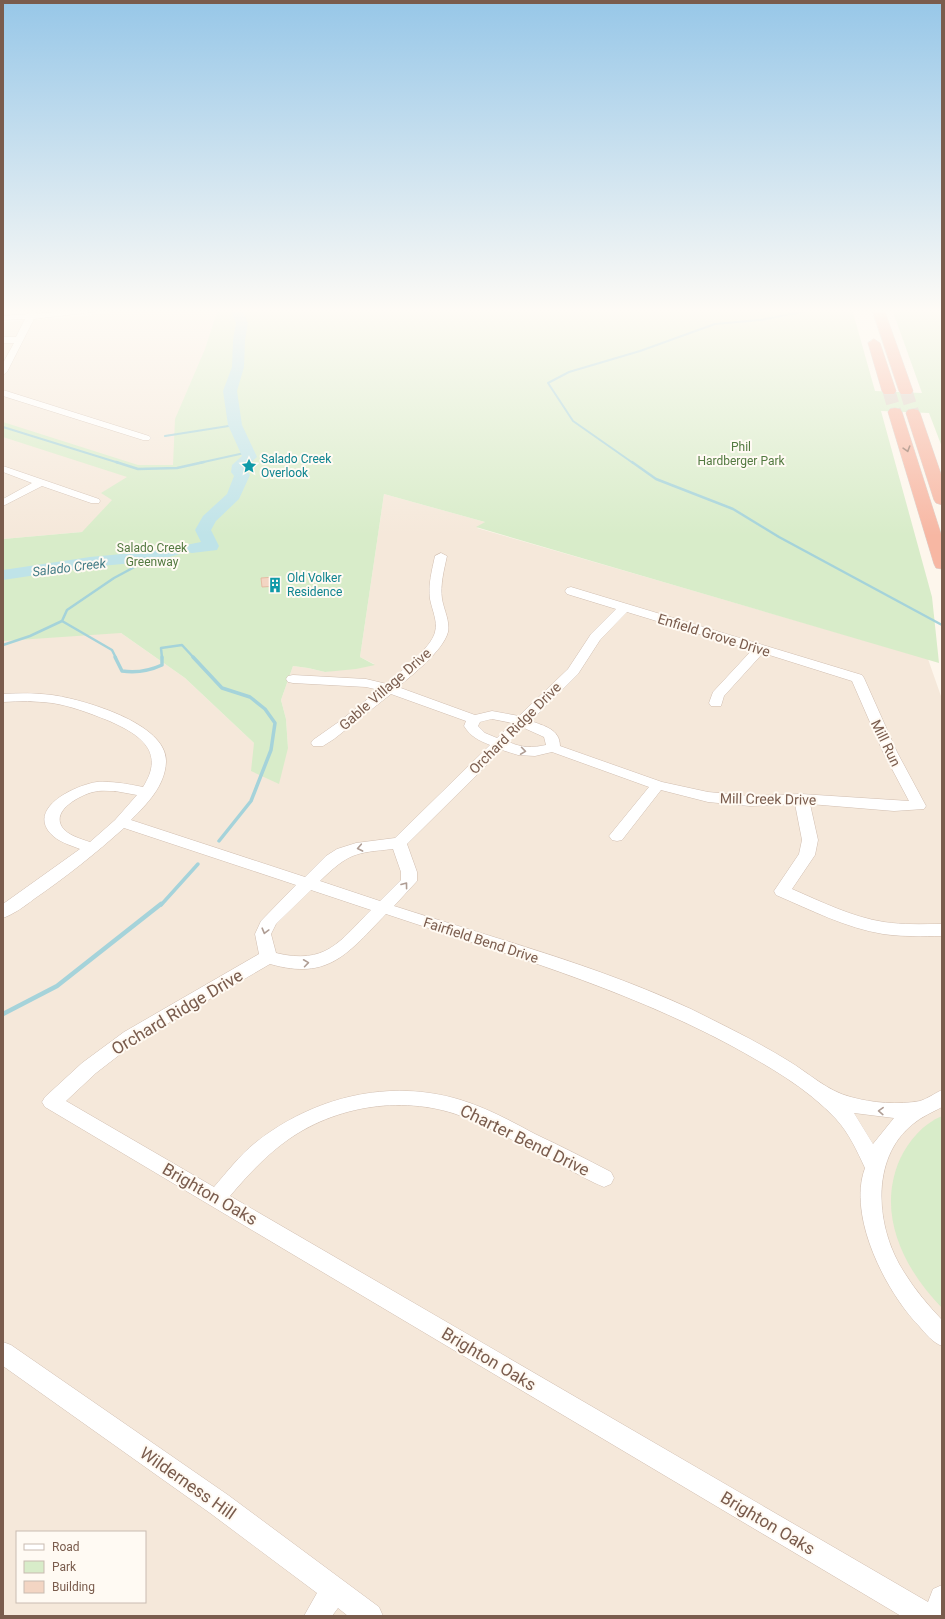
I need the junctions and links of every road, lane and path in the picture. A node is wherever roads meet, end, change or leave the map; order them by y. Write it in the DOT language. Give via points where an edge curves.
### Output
graph roads {
  1 [pos="887,385"];
  2 [pos="904,385"];
  3 [pos="889,391"];
  4 [pos="906,391"];
  5 [pos="3,393"];
  6 [pos="895,412"];
  7 [pos="913,413"];
  8 [pos="146,438"];
  9 [pos="3,469"];
  10 [pos="41,482"];
  11 [pos="942,500"];
  12 [pos="95,501"];
  13 [pos="3,503"];
  14 [pos="441,556"];
  15 [pos="942,564"];
  16 [pos="572,591"];
  17 [pos="624,608"];
  18 [pos="760,649"];
  19 [pos="857,678"];
  20 [pos="293,679"];
  21 [pos="388,688"];
  22 [pos="3,698"];
  23 [pos="716,703"];
  24 [pos="474,719"];
  25 [pos="522,722"];
  26 [pos="318,743"];
  27 [pos="499,744"];
  28 [pos="553,748"];
  29 [pos="658,785"];
  30 [pos="148,792"];
  31 [pos="801,799"];
  32 [pos="920,806"];
  33 [pos="121,822"];
  34 [pos="617,836"];
  35 [pos="399,843"];
  36 [pos="91,848"];
  37 [pos="308,883"];
  38 [pos="382,907"];
  39 [pos="3,912"];
  40 [pos="942,930"];
  41 [pos="268,957"];
  42 [pos="823,1095"];
  43 [pos="942,1098"];
  44 [pos="52,1102"];
  45 [pos="920,1108"];
  46 [pos="874,1167"];
  47 [pos="604,1178"];
  48 [pos="216,1198"];
  49 [pos="942,1335"];
  50 [pos="3,1353"];
  51 [pos="334,1590"];
  52 [pos="942,1598"];
  53 [pos="317,1616"];
  54 [pos="370,1616"];
  55 [pos="926,1616"];
  56 [pos="936,1616"];
  1 -- 3 [label="highway"];
  2 -- 4 [label="highway"];
  5 -- 8 [label="street"];
  6 -- 15 [label="highway, one-way"];
  7 -- 11 [label="highway"];
  9 -- 10 [label="street"];
  10 -- 12 [label="street"];
  10 -- 13 [label="street"];
  14 -- 21 [label="street, Gable Village Drive" via="436,582 436,599 441,619 440,636 427,655"];
  16 -- 17 [label="street, Enfield Grove Drive"];
  17 -- 18 [label="street, Enfield Grove Drive"];
  17 -- 25 [label="street, Orchard Ridge Drive" via="603,626 573,671"];
  18 -- 19 [label="street, Enfield Grove Drive"];
  18 -- 23 [label="street" via="718,694"];
  19 -- 32 [label="street, Mill Run" via="886,746"];
  20 -- 21 [label="street" via="358,682"];
  21 -- 24 [label="street"];
  21 -- 26 [label="street, Gable Village Drive" via="333,734"];
  22 -- 30 [label="street" via="50,697 67,700 134,727 154,745 160,762 155,780"];
  24 -- 25 [label="street" via="500,715"];
  24 -- 27 [label="street, Mill Creek Drive" via="471,726 474,731"];
  25 -- 27 [label="street, Orchard Ridge Drive"];
  25 -- 28 [label="street" via="549,734 553,739"];
  27 -- 28 [label="street, Mill Creek Drive, one-way" via="526,752"];
  27 -- 35 [label="street, Orchard Ridge Drive"];
  28 -- 29 [label="street, Mill Creek Drive"];
  29 -- 31 [label="street, Mill Creek Drive" via="729,800"];
  29 -- 34 [label="street"];
  30 -- 33 [label="street"];
  30 -- 36 [label="street" via="96,787 76,793 58,807 53,821 55,829 63,836"];
  31 -- 32 [label="street, Mill Creek Drive"];
  31 -- 40 [label="street" via="809,832 807,855 782,891 834,914 882,927"];
  33 -- 36 [label="street"];
  33 -- 37 [label="street, Fairfield Bend Drive"];
  35 -- 37 [label="street, one-way" via="356,848 343,853"];
  38 -- 35 [label="street, one-way" via="409,880 410,872"];
  36 -- 39 [label="street" via="36,891"];
  37 -- 38 [label="street, Fairfield Bend Drive"];
  37 -- 41 [label="street, one-way" via="269,920 263,934"];
  41 -- 38 [label="street, one-way" via="298,964 332,957"];
  38 -- 42 [label="street, Fairfield Bend Drive" via="629,990 691,1016 793,1072"];
  41 -- 44 [label="street, Orchard Ridge Drive" via="130,1037 89,1068"];
  45 -- 42 [label="street, Fairfield Bend Drive, one-way" via="877,1111 850,1106"];
  42 -- 46 [label="street, Fairfield Bend Drive" via="856,1131"];
  43 -- 45 [label="street, Fairfield Bend Drive"];
  44 -- 48 [label="street, Brighton Oaks"];
  45 -- 46 [label="street, Fairfield Bend Drive" via="904,1119 891,1133"];
  46 -- 49 [label="street, Fairfield Bend Drive" via="870,1202 874,1230 880,1248 909,1300"];
  47 -- 48 [label="street, Charter Bend Drive" via="484,1117 453,1105 420,1098 386,1098 335,1107 289,1128 261,1149"];
  48 -- 55 [label="street, Brighton Oaks"];
  50 -- 51 [label="street, Wilderness Hill" via="219,1504"];
  51 -- 53 [label="street"];
  51 -- 54 [label="street, Wilderness Hill"];
  52 -- 56 [label="street"];
}
